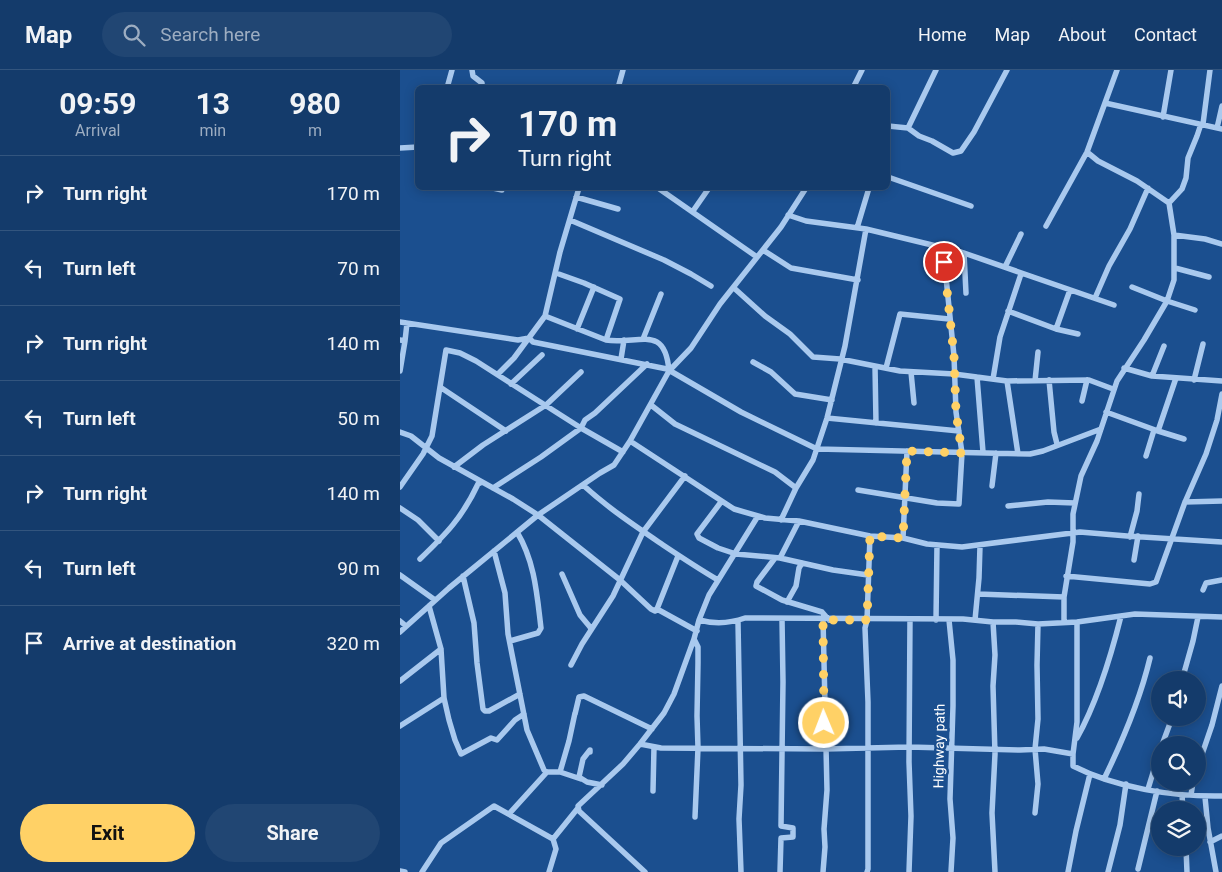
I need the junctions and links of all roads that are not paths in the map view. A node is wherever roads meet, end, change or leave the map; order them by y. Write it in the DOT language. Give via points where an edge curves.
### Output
graph roads {
  1 [pos="452,70"];
  2 [pos="472,70"];
  3 [pos="476,70"];
  4 [pos="623,70"];
  5 [pos="862,70"];
  6 [pos="936,70"];
  7 [pos="1007,70"];
  8 [pos="1117,70"];
  9 [pos="1171,70"];
  10 [pos="1210,70"];
  11 [pos="474,77"];
  12 [pos="448,85"];
  13 [pos="482,85"];
  14 [pos="619,85"];
  15 [pos="854,85"];
  16 [pos="1105,103"];
  17 [pos="1222,106"];
  18 [pos="1163,116"];
  19 [pos="1202,124"];
  20 [pos="890,126"];
  21 [pos="908,128"];
  22 [pos="1219,129"];
  23 [pos="415,147"];
  24 [pos="400,148"];
  25 [pos="1087,152"];
  26 [pos="890,178"];
  27 [pos="1148,188"];
  28 [pos="578,190"];
  29 [pos="661,190"];
  30 [pos="708,190"];
  31 [pos="805,190"];
  32 [pos="868,190"];
  33 [pos="576,197"];
  34 [pos="1169,203"];
  35 [pos="971,206"];
  36 [pos="618,209"];
  37 [pos="693,211"];
  38 [pos="788,215"];
  39 [pos="570,220"];
  40 [pos="1046,226"];
  41 [pos="857,228"];
  42 [pos="866,229"];
  43 [pos="1021,234"];
  44 [pos="1174,235"];
  45 [pos="1222,244"];
  46 [pos="943,248"];
  47 [pos="763,250"];
  48 [pos="964,253"];
  49 [pos="757,257"];
  50 [pos="1005,267"];
  51 [pos="1175,268"];
  52 [pos="556,273"];
  53 [pos="1021,274"];
  54 [pos="1209,278"];
  55 [pos="858,280"];
  56 [pos="711,286"];
  57 [pos="1132,287"];
  58 [pos="594,288"];
  59 [pos="734,288"];
  60 [pos="1070,290"];
  61 [pos="966,293"];
  62 [pos="661,294"];
  63 [pos="1095,298"];
  64 [pos="1167,301"];
  65 [pos="1114,305"];
  66 [pos="1195,310"];
  67 [pos="1008,311"];
  68 [pos="545,316"];
  69 [pos="949,319"];
  70 [pos="403,323"];
  71 [pos="577,329"];
  72 [pos="1056,329"];
  73 [pos="1078,334"];
  74 [pos="529,338"];
  75 [pos="643,339"];
  76 [pos="402,340"];
  77 [pos="606,340"];
  78 [pos="624,340"];
  79 [pos="1203,344"];
  80 [pos="1164,346"];
  81 [pos="1038,352"];
  82 [pos="542,355"];
  83 [pos="621,359"];
  84 [pos="840,359"];
  85 [pos="753,362"];
  86 [pos="647,364"];
  87 [pos="875,366"];
  88 [pos="886,368"];
  89 [pos="1124,368"];
  90 [pos="400,371"];
  91 [pos="669,371"];
  92 [pos="581,372"];
  93 [pos="911,372"];
  94 [pos="498,374"];
  95 [pos="954,374"];
  96 [pos="1152,376"];
  97 [pos="977,377"];
  98 [pos="1176,378"];
  99 [pos="993,379"];
  100 [pos="1049,380"];
  101 [pos="1087,380"];
  102 [pos="1194,380"];
  103 [pos="1007,381"];
  104 [pos="1035,381"];
  105 [pos="1222,381"];
  106 [pos="511,384"];
  107 [pos="440,387"];
  108 [pos="1113,389"];
  109 [pos="1222,394"];
  110 [pos="832,400"];
  111 [pos="1082,401"];
  112 [pos="914,403"];
  113 [pos="546,405"];
  114 [pos="651,405"];
  115 [pos="1106,412"];
  116 [pos="827,418"];
  117 [pos="1220,421"];
  118 [pos="876,423"];
  119 [pos="581,428"];
  120 [pos="1101,429"];
  121 [pos="506,431"];
  122 [pos="959,431"];
  123 [pos="1156,431"];
  124 [pos="402,433"];
  125 [pos="1184,439"];
  126 [pos="400,440"];
  127 [pos="630,441"];
  128 [pos="1058,444"];
  129 [pos="426,447"];
  130 [pos="817,449"];
  131 [pos="907,451"];
  132 [pos="623,452"];
  133 [pos="983,452"];
  134 [pos="962,453"];
  135 [pos="996,453"];
  136 [pos="1018,454"];
  137 [pos="1146,456"];
  138 [pos="454,467"];
  139 [pos="685,476"];
  140 [pos="479,482"];
  141 [pos="583,485"];
  142 [pos="992,486"];
  143 [pos="400,487"];
  144 [pos="493,488"];
  145 [pos="796,488"];
  146 [pos="858,490"];
  147 [pos="1139,494"];
  148 [pos="904,497"];
  149 [pos="1222,501"];
  150 [pos="721,502"];
  151 [pos="1185,502"];
  152 [pos="1075,503"];
  153 [pos="1008,506"];
  154 [pos="400,508"];
  155 [pos="538,515"];
  156 [pos="758,516"];
  157 [pos="781,520"];
  158 [pos="799,521"];
  159 [pos="517,532"];
  160 [pos="643,532"];
  161 [pos="1072,534"];
  162 [pos="870,536"];
  163 [pos="1130,536"];
  164 [pos="1138,536"];
  165 [pos="903,538"];
  166 [pos="1171,539"];
  167 [pos="439,541"];
  168 [pos="1222,542"];
  169 [pos="937,546"];
  170 [pos="980,546"];
  171 [pos="494,551"];
  172 [pos="736,554"];
  173 [pos="678,556"];
  174 [pos="778,558"];
  175 [pos="420,559"];
  176 [pos="1134,560"];
  177 [pos="800,566"];
  178 [pos="562,574"];
  179 [pos="400,575"];
  180 [pos="868,575"];
  181 [pos="463,576"];
  182 [pos="1066,576"];
  183 [pos="620,580"];
  184 [pos="718,580"];
  185 [pos="1222,580"];
  186 [pos="1202,590"];
  187 [pos="978,594"];
  188 [pos="1064,597"];
  189 [pos="435,600"];
  190 [pos="786,602"];
  191 [pos="429,606"];
  192 [pos="657,609"];
  193 [pos="1121,616"];
  194 [pos="1198,617"];
  195 [pos="1222,617"];
  196 [pos="782,619"];
  197 [pos="910,619"];
  198 [pos="699,620"];
  199 [pos="826,620"];
  200 [pos="867,620"];
  201 [pos="936,620"];
  202 [pos="949,620"];
  203 [pos="975,620"];
  204 [pos="400,621"];
  205 [pos="738,622"];
  206 [pos="993,622"];
  207 [pos="1064,622"];
  208 [pos="1077,622"];
  209 [pos="1038,624"];
  210 [pos="406,626"];
  211 [pos="591,628"];
  212 [pos="697,631"];
  213 [pos="400,632"];
  214 [pos="694,639"];
  215 [pos="510,641"];
  216 [pos="441,649"];
  217 [pos="1150,658"];
  218 [pos="571,665"];
  219 [pos="1185,671"];
  220 [pos="400,681"];
  221 [pos="1222,686"];
  222 [pos="520,694"];
  223 [pos="444,698"];
  224 [pos="524,714"];
  225 [pos="400,726"];
  226 [pos="652,729"];
  227 [pos="1076,739"];
  228 [pos="1206,741"];
  229 [pos="640,744"];
  230 [pos="654,747"];
  231 [pos="868,747"];
  232 [pos="909,747"];
  233 [pos="698,748"];
  234 [pos="740,748"];
  235 [pos="782,748"];
  236 [pos="951,748"];
  237 [pos="994,748"];
  238 [pos="825,749"];
  239 [pos="1035,749"];
  240 [pos="590,752"];
  241 [pos="1074,754"];
  242 [pos="547,772"];
  243 [pos="560,772"];
  244 [pos="1090,774"];
  245 [pos="580,779"];
  246 [pos="1104,779"];
  247 [pos="1151,779"];
  248 [pos="1126,784"];
  249 [pos="602,785"];
  250 [pos="1148,789"];
  251 [pos="1151,790"];
  252 [pos="653,791"];
  253 [pos="1157,791"];
  254 [pos="1192,791"];
  255 [pos="1182,795"];
  256 [pos="1191,795"];
  257 [pos="1205,796"];
  258 [pos="1222,796"];
  259 [pos="1182,801"];
  260 [pos="578,808"];
  261 [pos="509,814"];
  262 [pos="1035,814"];
  263 [pos="695,816"];
  264 [pos="781,826"];
  265 [pos="1222,836"];
  266 [pos="781,838"];
  267 [pos="553,839"];
  268 [pos="1210,842"];
  269 [pos="1186,856"];
  270 [pos="1138,869"];
  271 [pos="400,871"];
  272 [pos="405,872"];
  273 [pos="422,872"];
  274 [pos="549,872"];
  275 [pos="645,872"];
  276 [pos="741,872"];
  277 [pos="780,872"];
  278 [pos="822,872"];
  279 [pos="867,872"];
  280 [pos="909,872"];
  281 [pos="952,872"];
  282 [pos="995,872"];
  283 [pos="1068,872"];
  284 [pos="1108,872"];
  285 [pos="1187,872"];
  286 [pos="1216,872"];
  1 -- 12 [label="street"];
  2 -- 11 [label="street"];
  3 -- 11 [label="street"];
  4 -- 14 [label="street"];
  5 -- 15 [label="street"];
  6 -- 21 [label="street"];
  7 -- 21 [label="street" via="961,151 953,153"];
  8 -- 16 [label="street"];
  9 -- 18 [label="street"];
  10 -- 19 [label="street"];
  11 -- 13 [label="street"];
  16 -- 18 [label="street"];
  16 -- 25 [label="street"];
  17 -- 22 [label="street"];
  18 -- 19 [label="street"];
  19 -- 22 [label="street"];
  19 -- 34 [label="street" via="1188,158 1182,189"];
  20 -- 21 [label="street"];
  23 -- 24 [label="street"];
  25 -- 27 [label="street"];
  25 -- 40 [label="street"];
  26 -- 35 [label="street"];
  27 -- 34 [label="street"];
  27 -- 63 [label="street"];
  28 -- 33 [label="street"];
  29 -- 37 [label="street"];
  30 -- 37 [label="street"];
  31 -- 38 [label="street"];
  32 -- 41 [label="street"];
  33 -- 36 [label="street"];
  33 -- 39 [label="street"];
  34 -- 44 [label="street"];
  37 -- 49 [label="street"];
  38 -- 41 [label="street" via="806,221"];
  38 -- 47 [label="street"];
  39 -- 52 [label="street"];
  39 -- 56 [label="street" via="664,260"];
  41 -- 42 [label="street"];
  42 -- 46 [label="street"];
  42 -- 55 [label="street"];
  43 -- 50 [label="street"];
  44 -- 45 [label="street"];
  44 -- 51 [label="street"];
  46 -- 48 [label="street"];
  46 -- 69 [label="street"];
  47 -- 49 [label="street"];
  47 -- 55 [label="street" via="792,268"];
  48 -- 50 [label="street"];
  48 -- 61 [label="street"];
  49 -- 59 [label="street"];
  50 -- 53 [label="street"];
  51 -- 54 [label="street"];
  51 -- 64 [label="street"];
  52 -- 58 [label="street"];
  52 -- 68 [label="street"];
  53 -- 60 [label="street"];
  53 -- 67 [label="street"];
  55 -- 84 [label="street"];
  57 -- 64 [label="street"];
  58 -- 71 [label="street"];
  58 -- 77 [label="street" via="620,299"];
  59 -- 84 [label="street" via="813,357"];
  59 -- 91 [label="street" via="691,348"];
  60 -- 63 [label="street"];
  60 -- 72 [label="street"];
  62 -- 75 [label="street"];
  63 -- 65 [label="street"];
  64 -- 66 [label="street"];
  64 -- 89 [label="street"];
  67 -- 72 [label="street"];
  67 -- 99 [label="street" via="998,344"];
  68 -- 71 [label="street"];
  68 -- 74 [label="street"];
  69 -- 88 [label="street" via="900,314"];
  69 -- 95 [label="street"];
  70 -- 74 [label="street" via="518,340"];
  70 -- 76 [label="street"];
  71 -- 77 [label="street"];
  72 -- 73 [label="street"];
  74 -- 83 [label="street" via="533,342"];
  74 -- 94 [label="street"];
  75 -- 78 [label="street"];
  75 -- 91 [label="street" via="664,347"];
  76 -- 90 [label="street"];
  77 -- 78 [label="street"];
  78 -- 83 [label="street"];
  79 -- 102 [label="street"];
  80 -- 96 [label="street"];
  81 -- 104 [label="street"];
  82 -- 106 [label="street"];
  83 -- 86 [label="street"];
  84 -- 87 [label="street"];
  84 -- 110 [label="street"];
  85 -- 110 [label="street" via="795,394"];
  86 -- 91 [label="street"];
  86 -- 119 [label="street" via="585,420"];
  87 -- 88 [label="street"];
  87 -- 118 [label="street"];
  88 -- 93 [label="street"];
  89 -- 96 [label="street"];
  89 -- 108 [label="street"];
  91 -- 114 [label="street"];
  91 -- 130 [label="street" via="740,412"];
  92 -- 113 [label="street"];
  93 -- 95 [label="street"];
  93 -- 112 [label="street"];
  94 -- 106 [label="street"];
  94 -- 107 [label="street" via="460,353 446,350"];
  95 -- 97 [label="street"];
  95 -- 122 [label="street"];
  96 -- 98 [label="street"];
  97 -- 99 [label="street"];
  97 -- 133 [label="street"];
  98 -- 102 [label="street"];
  98 -- 123 [label="street"];
  99 -- 103 [label="street"];
  100 -- 101 [label="street"];
  100 -- 104 [label="street"];
  100 -- 128 [label="street"];
  101 -- 108 [label="street"];
  101 -- 111 [label="street"];
  102 -- 105 [label="street"];
  103 -- 104 [label="street"];
  103 -- 136 [label="street"];
  106 -- 113 [label="street"];
  107 -- 121 [label="street"];
  107 -- 129 [label="street" via="432,436"];
  108 -- 115 [label="street"];
  109 -- 117 [label="street"];
  110 -- 116 [label="street"];
  113 -- 119 [label="street"];
  113 -- 121 [label="street"];
  114 -- 127 [label="street"];
  114 -- 145 [label="street" via="675,424 775,472"];
  115 -- 120 [label="street"];
  115 -- 123 [label="street"];
  116 -- 118 [label="street"];
  116 -- 130 [label="street"];
  117 -- 151 [label="street"];
  118 -- 122 [label="street"];
  119 -- 132 [label="street"];
  119 -- 144 [label="street"];
  120 -- 128 [label="street"];
  120 -- 152 [label="street" via="1081,476"];
  121 -- 138 [label="street"];
  122 -- 134 [label="street"];
  123 -- 125 [label="street"];
  123 -- 137 [label="street"];
  124 -- 126 [label="street"];
  124 -- 129 [label="street"];
  127 -- 132 [label="street"];
  127 -- 139 [label="street"];
  128 -- 136 [label="street" via="1036,453"];
  129 -- 138 [label="street"];
  129 -- 143 [label="street"];
  130 -- 131 [label="street"];
  130 -- 145 [label="street"];
  131 -- 134 [label="street"];
  131 -- 148 [label="street"];
  132 -- 141 [label="street" via="612,467"];
  133 -- 134 [label="street"];
  133 -- 135 [label="street"];
  134 -- 148 [label="street" via="959,504"];
  135 -- 136 [label="street"];
  135 -- 142 [label="street"];
  138 -- 140 [label="street"];
  139 -- 150 [label="street"];
  139 -- 160 [label="street"];
  140 -- 144 [label="street"];
  140 -- 167 [label="street" via="460,518"];
  141 -- 155 [label="street"];
  141 -- 160 [label="street"];
  144 -- 155 [label="street"];
  145 -- 157 [label="street"];
  146 -- 148 [label="street"];
  147 -- 163 [label="street"];
  148 -- 165 [label="street"];
  149 -- 151 [label="street"];
  150 -- 156 [label="street"];
  150 -- 172 [label="street" via="697,534 718,548"];
  151 -- 166 [label="street"];
  152 -- 153 [label="street"];
  152 -- 161 [label="street"];
  154 -- 167 [label="street"];
  155 -- 159 [label="street"];
  155 -- 183 [label="street"];
  156 -- 157 [label="street"];
  156 -- 172 [label="street"];
  157 -- 158 [label="street"];
  158 -- 162 [label="street"];
  158 -- 174 [label="street"];
  159 -- 171 [label="street"];
  159 -- 215 [label="street" via="534,571 541,628 538,632"];
  160 -- 173 [label="street"];
  160 -- 183 [label="street"];
  161 -- 163 [label="street"];
  161 -- 170 [label="street"];
  161 -- 182 [label="street"];
  162 -- 165 [label="street"];
  162 -- 180 [label="street"];
  163 -- 164 [label="street"];
  164 -- 166 [label="street"];
  164 -- 176 [label="street"];
  165 -- 169 [label="street"];
  166 -- 168 [label="street"];
  166 -- 182 [label="street" via="1154,584"];
  167 -- 175 [label="street"];
  169 -- 170 [label="street"];
  169 -- 201 [label="street"];
  170 -- 187 [label="street"];
  171 -- 181 [label="street"];
  171 -- 215 [label="street" via="505,593"];
  172 -- 174 [label="street"];
  172 -- 184 [label="street"];
  173 -- 184 [label="street"];
  173 -- 192 [label="street"];
  174 -- 177 [label="street"];
  174 -- 190 [label="street" via="756,586"];
  177 -- 180 [label="street"];
  177 -- 190 [label="street" via="796,586"];
  178 -- 211 [label="street" via="580,615"];
  179 -- 189 [label="street"];
  180 -- 200 [label="street"];
  181 -- 189 [label="street"];
  181 -- 222 [label="street" via="474,623 483,709 487,712"];
  182 -- 188 [label="street"];
  183 -- 192 [label="street" via="651,609"];
  183 -- 211 [label="street"];
  184 -- 198 [label="street"];
  185 -- 186 [label="street" via="1206,583"];
  187 -- 188 [label="street"];
  187 -- 203 [label="street"];
  188 -- 207 [label="street"];
  189 -- 191 [label="street"];
  190 -- 199 [label="street" via="822,612"];
  191 -- 210 [label="street"];
  191 -- 216 [label="street"];
  192 -- 212 [label="street"];
  193 -- 194 [label="street" via="1149,613"];
  193 -- 208 [label="street"];
  193 -- 227 [label="street" via="1112,654"];
  194 -- 195 [label="street"];
  194 -- 219 [label="street"];
  196 -- 199 [label="street"];
  196 -- 205 [label="street" via="744,618"];
  196 -- 235 [label="street"];
  197 -- 200 [label="street"];
  197 -- 201 [label="street"];
  197 -- 232 [label="street, Highway path"];
  198 -- 205 [label="street"];
  198 -- 212 [label="street"];
  199 -- 200 [label="street"];
  199 -- 238 [label="street"];
  200 -- 231 [label="street"];
  201 -- 202 [label="street"];
  202 -- 203 [label="street"];
  202 -- 236 [label="street, Highway path" via="953,660"];
  203 -- 206 [label="street"];
  204 -- 210 [label="street"];
  205 -- 234 [label="street"];
  206 -- 209 [label="street"];
  206 -- 237 [label="street"];
  207 -- 208 [label="street"];
  207 -- 209 [label="street"];
  208 -- 227 [label="street"];
  209 -- 239 [label="street"];
  210 -- 213 [label="street"];
  211 -- 218 [label="street"];
  212 -- 214 [label="street"];
  214 -- 226 [label="street" via="674,694"];
  214 -- 233 [label="street" via="698,647"];
  215 -- 222 [label="street"];
  216 -- 220 [label="street"];
  216 -- 223 [label="street"];
  217 -- 246 [label="street" via="1126,734"];
  221 -- 228 [label="street"];
  222 -- 224 [label="street"];
  223 -- 224 [label="street" via="462,754 491,738 497,740"];
  223 -- 225 [label="street"];
  224 -- 242 [label="street" via="527,730"];
  226 -- 229 [label="street"];
  226 -- 243 [label="street" via="584,696 579,697"];
  227 -- 241 [label="street"];
  229 -- 230 [label="street"];
  229 -- 249 [label="street"];
  230 -- 233 [label="street"];
  230 -- 252 [label="street"];
  231 -- 232 [label="street"];
  231 -- 238 [label="street"];
  231 -- 279 [label="street"];
  232 -- 236 [label="street"];
  232 -- 280 [label="street, Highway path"];
  233 -- 234 [label="street"];
  233 -- 263 [label="street"];
  234 -- 235 [label="street"];
  234 -- 276 [label="street"];
  235 -- 238 [label="street"];
  235 -- 264 [label="street"];
  236 -- 237 [label="street"];
  236 -- 281 [label="street, Highway path"];
  237 -- 239 [label="street"];
  237 -- 282 [label="street" via="992,814"];
  238 -- 278 [label="street" via="826,846"];
  239 -- 241 [label="street"];
  239 -- 262 [label="street" via="1038,784"];
  240 -- 245 [label="street" via="583,759 578,774"];
  241 -- 244 [label="street" via="1072,766"];
  242 -- 243 [label="street"];
  242 -- 261 [label="street"];
  243 -- 245 [label="street"];
  244 -- 246 [label="street"];
  244 -- 283 [label="street"];
  245 -- 249 [label="street"];
  246 -- 248 [label="street"];
  247 -- 250 [label="street"];
  248 -- 250 [label="street"];
  248 -- 284 [label="street"];
  249 -- 260 [label="street"];
  250 -- 251 [label="street"];
  253 -- 255 [label="street"];
  253 -- 270 [label="street"];
  254 -- 256 [label="street"];
  255 -- 256 [label="street"];
  255 -- 259 [label="street"];
  256 -- 257 [label="street"];
  257 -- 258 [label="street"];
  257 -- 268 [label="street"];
  260 -- 267 [label="street"];
  260 -- 275 [label="street"];
  261 -- 267 [label="street"];
  261 -- 273 [label="street" via="494,806 441,843"];
  264 -- 266 [label="street"];
  264 -- 266 [label="street" via="793,828 794,835"];
  265 -- 268 [label="street"];
  266 -- 277 [label="street"];
  267 -- 274 [label="street" via="556,850"];
  268 -- 286 [label="street"];
  269 -- 285 [label="street"];
  271 -- 272 [label="street"];
}
